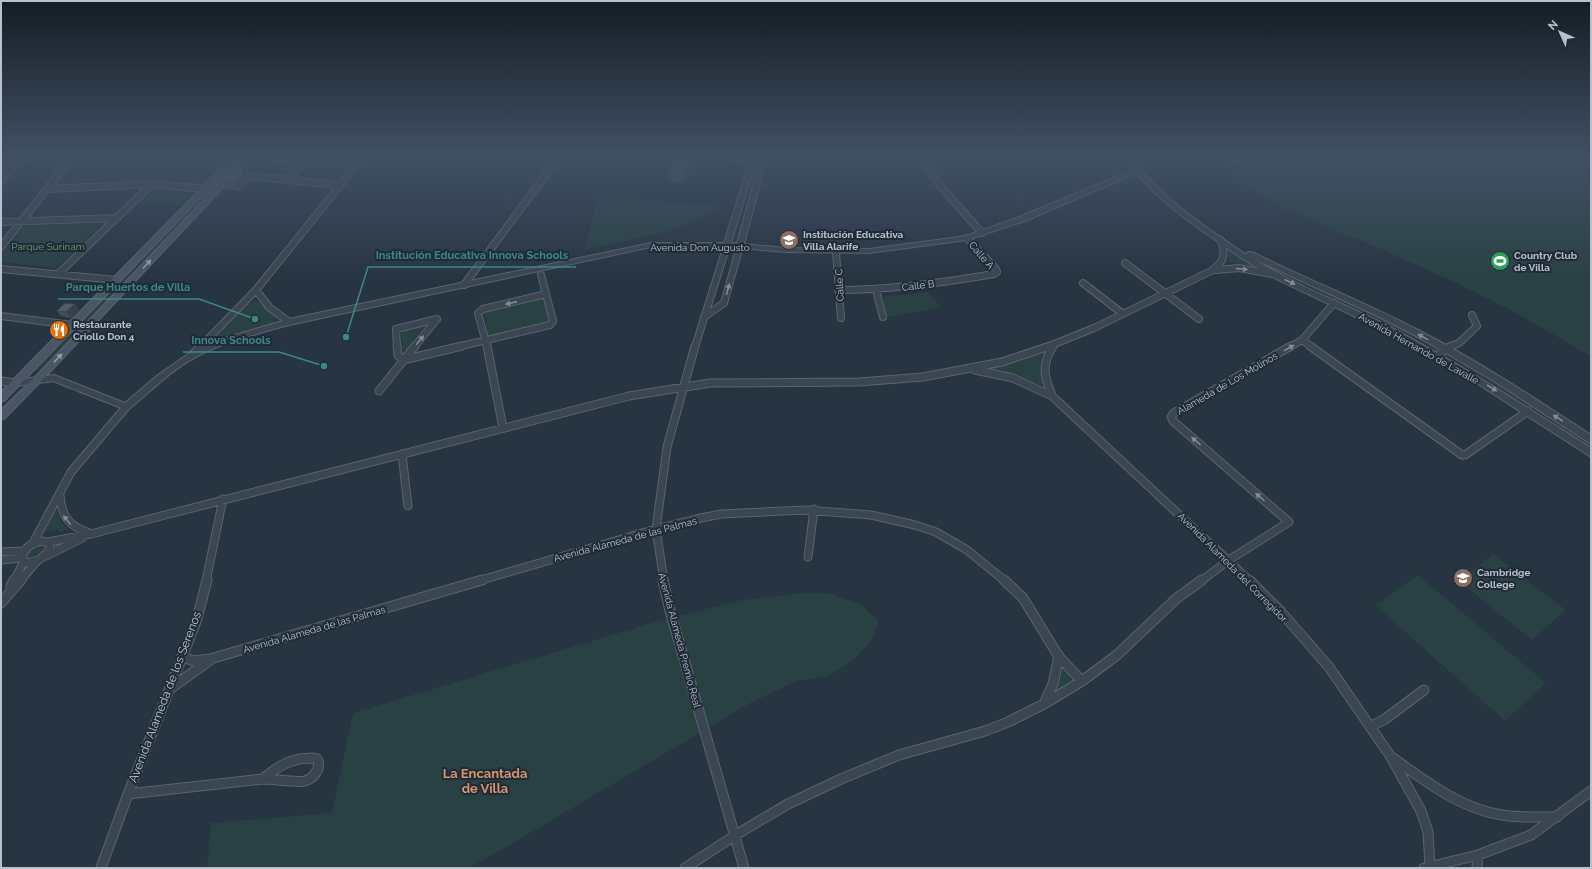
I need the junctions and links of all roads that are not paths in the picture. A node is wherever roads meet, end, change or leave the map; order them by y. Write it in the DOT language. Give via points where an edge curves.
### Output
graph roads {
  1 [pos="40,198"];
  2 [pos="138,198"];
  3 [pos="198,198"];
  4 [pos="209,198"];
  5 [pos="329,198"];
  6 [pos="529,198"];
  7 [pos="742,198"];
  8 [pos="752,198"];
  9 [pos="950,198"];
  10 [pos="1073,198"];
  11 [pos="1162,198"];
  12 [pos="117,218"];
  13 [pos="1,222"];
  14 [pos="21,222"];
  15 [pos="982,233"];
  16 [pos="967,238"];
  17 [pos="1221,240"];
  18 [pos="727,245"];
  19 [pos="740,246"];
  20 [pos="1,247"];
  21 [pos="836,252"];
  22 [pos="1125,263"];
  23 [pos="1,269"];
  24 [pos="1211,271"];
  25 [pos="997,272"];
  26 [pos="58,274"];
  27 [pos="1273,274"];
  28 [pos="541,275"];
  29 [pos="117,280"];
  30 [pos="1083,284"];
  31 [pos="464,285"];
  32 [pos="256,290"];
  33 [pos="838,290"];
  34 [pos="876,290"];
  35 [pos="546,294"];
  36 [pos="1165,294"];
  37 [pos="1334,303"];
  38 [pos="1123,314"];
  39 [pos="1472,315"];
  40 [pos="1,316"];
  41 [pos="704,317"];
  42 [pos="883,317"];
  43 [pos="841,318"];
  44 [pos="1199,319"];
  45 [pos="289,322"];
  46 [pos="72,325"];
  47 [pos="1302,340"];
  48 [pos="486,341"];
  49 [pos="1053,346"];
  50 [pos="1446,349"];
  51 [pos="191,356"];
  52 [pos="1438,356"];
  53 [pos="403,360"];
  54 [pos="971,369"];
  55 [pos="38,379"];
  56 [pos="1,381"];
  57 [pos="16,383"];
  58 [pos="682,386"];
  59 [pos="379,391"];
  60 [pos="1052,396"];
  61 [pos="1,398"];
  62 [pos="126,406"];
  63 [pos="1528,411"];
  64 [pos="1,416"];
  65 [pos="503,428"];
  66 [pos="1591,440"];
  67 [pos="1591,453"];
  68 [pos="402,454"];
  69 [pos="60,493"];
  70 [pos="224,499"];
  71 [pos="408,506"];
  72 [pos="814,509"];
  73 [pos="656,528"];
  74 [pos="91,534"];
  75 [pos="48,542"];
  76 [pos="33,544"];
  77 [pos="1,552"];
  78 [pos="46,556"];
  79 [pos="23,557"];
  80 [pos="808,557"];
  81 [pos="1,560"];
  82 [pos="1230,560"];
  83 [pos="38,561"];
  84 [pos="3,600"];
  85 [pos="182,656"];
  86 [pos="1058,656"];
  87 [pos="210,659"];
  88 [pos="1082,681"];
  89 [pos="169,690"];
  90 [pos="1424,690"];
  91 [pos="1044,704"];
  92 [pos="1370,727"];
  93 [pos="1391,757"];
  94 [pos="263,779"];
  95 [pos="1591,791"];
  96 [pos="128,794"];
  97 [pos="1557,817"];
  98 [pos="734,836"];
  99 [pos="1478,855"];
  100 [pos="1429,867"];
  101 [pos="101,868"];
  102 [pos="685,868"];
  103 [pos="744,868"];
  104 [pos="1477,868"];
  1 -- 14 [label="street"];
  2 -- 12 [label="street"];
  3 -- 29 [label="main road"];
  55 -- 4 [label="main road, one-way"];
  5 -- 32 [label="street"];
  6 -- 31 [label="street"];
  7 -- 18 [label="street, Avenida Alameda Premio Real"];
  8 -- 19 [label="street"];
  9 -- 15 [label="street"];
  10 -- 15 [label="street, Avenida Don Augusto"];
  11 -- 17 [label="street, Avenida Hernando de Lavalle"];
  12 -- 14 [label="street"];
  12 -- 26 [label="street"];
  13 -- 14 [label="street"];
  14 -- 20 [label="street"];
  15 -- 16 [label="street, Avenida Don Augusto"];
  16 -- 21 [label="street, Avenida Don Augusto" via="869,251"];
  16 -- 25 [label="street, Calle A"];
  17 -- 24 [label="street" via="1224,259"];
  17 -- 27 [label="street, Avenida Hernando de Lavalle"];
  50 -- 17 [label="street, Avenida Hernando de Lavalle, one-way" via="1390,319"];
  18 -- 19 [label="street, Avenida Don Augusto"];
  18 -- 31 [label="street, Avenida Don Augusto" via="651,245"];
  18 -- 41 [label="street, Avenida Alameda Premio Real"];
  19 -- 21 [label="street, Avenida Don Augusto"];
  41 -- 19 [label="street, one-way" via="724,303"];
  21 -- 33 [label="street, Calle C"];
  22 -- 36 [label="street"];
  23 -- 26 [label="street"];
  24 -- 27 [label="street, one-way" via="1239,268"];
  24 -- 36 [label="street"];
  25 -- 34 [label="street, Calle B" via="936,284"];
  26 -- 29 [label="street"];
  27 -- 37 [label="street, Avenida Hernando de Lavalle, one-way"];
  28 -- 35 [label="street"];
  29 -- 46 [label="main road"];
  30 -- 38 [label="street"];
  31 -- 45 [label="street, Avenida Don Augusto"];
  32 -- 45 [label="street" via="269,307"];
  32 -- 51 [label="street"];
  33 -- 34 [label="street, Calle B"];
  33 -- 43 [label="street, Calle C"];
  34 -- 42 [label="street"];
  35 -- 48 [label="street" via="552,321 550,325"];
  35 -- 48 [label="street, one-way" via="479,311"];
  36 -- 38 [label="street"];
  36 -- 44 [label="street"];
  37 -- 47 [label="street, Alameda de Los Molinos"];
  37 -- 52 [label="street, Avenida Hernando de Lavalle"];
  38 -- 49 [label="street"];
  39 -- 50 [label="street" via="1477,326 1459,344"];
  40 -- 46 [label="street"];
  41 -- 58 [label="street, Avenida Alameda Premio Real"];
  45 -- 51 [label="street, Avenida Don Augusto" via="228,340"];
  46 -- 57 [label="main road"];
  47 -- 63 [label="street" via="1462,455 1466,455"];
  82 -- 47 [label="street, Alameda de Los Molinos, one-way" via="1286,524 1171,417"];
  48 -- 53 [label="street"];
  48 -- 65 [label="street"];
  49 -- 54 [label="street"];
  49 -- 60 [label="street, Avenida Alameda del Corregidor" via="1046,356 1044,367"];
  50 -- 52 [label="street"];
  66 -- 50 [label="street, Avenida Hernando de Lavalle, one-way" via="1520,393"];
  51 -- 62 [label="street, Avenida Don Augusto"];
  52 -- 63 [label="street, Avenida Hernando de Lavalle, one-way"];
  53 -- 53 [label="street, one-way" via="422,336 437,319 396,329 398,355"];
  53 -- 59 [label="street"];
  54 -- 58 [label="street" via="883,380 736,381"];
  54 -- 60 [label="street, Avenida Alameda del Corregidor" via="1013,378"];
  55 -- 57 [label="street"];
  55 -- 62 [label="street" via="54,378"];
  55 -- 64 [label="main road"];
  56 -- 57 [label="street"];
  57 -- 61 [label="main road"];
  58 -- 65 [label="street" via="629,396"];
  58 -- 73 [label="street, Avenida Alameda Premio Real" via="667,447"];
  60 -- 82 [label="street, Avenida Alameda del Corregidor"];
  62 -- 69 [label="street" via="88,449"];
  63 -- 67 [label="street, Avenida Hernando de Lavalle"];
  65 -- 68 [label="street"];
  68 -- 70 [label="street"];
  68 -- 71 [label="street"];
  74 -- 69 [label="street, one-way" via="77,530 68,523 62,514"];
  69 -- 76 [label="street"];
  70 -- 74 [label="street"];
  70 -- 85 [label="street, Avenida Alameda de los Serenos" via="197,619"];
  72 -- 73 [label="street, Avenida Alameda de las Palmas" via="721,514"];
  72 -- 80 [label="street"];
  72 -- 86 [label="street, Avenida Alameda de las Palmas" via="857,512 902,521 937,533 955,543 973,554 1015,591 1028,606"];
  73 -- 87 [label="street, Avenida Alameda de las Palmas"];
  73 -- 98 [label="street, Avenida Alameda Premio Real" via="669,607"];
  74 -- 75 [label="street"];
  74 -- 78 [label="street"];
  75 -- 76 [label="street" via="38,541"];
  75 -- 78 [label="street" via="51,549"];
  76 -- 79 [label="street"];
  77 -- 79 [label="street"];
  78 -- 83 [label="street"];
  79 -- 81 [label="street"];
  79 -- 83 [label="street" via="32,563"];
  79 -- 84 [label="street"];
  82 -- 88 [label="street" via="1177,598 1117,655"];
  82 -- 92 [label="street, Avenida Alameda del Corregidor" via="1281,612 1329,667"];
  83 -- 84 [label="street"];
  85 -- 87 [label="street, Avenida Alameda de las Palmas" via="193,661"];
  85 -- 89 [label="street, Avenida Alameda de los Serenos"];
  86 -- 88 [label="street, Avenida Alameda de las Palmas"];
  86 -- 91 [label="street" via="1053,684"];
  87 -- 89 [label="street, Avenida Alameda de las Palmas"];
  88 -- 91 [label="street"];
  89 -- 96 [label="street, Avenida Alameda de los Serenos"];
  90 -- 92 [label="street"];
  91 -- 98 [label="street" via="985,731 899,755 841,779 788,804"];
  92 -- 93 [label="street, Avenida Alameda del Corregidor"];
  93 -- 97 [label="street, Avenida Alameda del Corregidor" via="1444,793 1472,806 1516,817"];
  93 -- 100 [label="street, Avenida Alameda del Corregidor" via="1421,811 1428,832"];
  94 -- 94 [label="street" via="304,780 314,775 319,763 313,758 290,759"];
  94 -- 96 [label="street"];
  95 -- 97 [label="street"];
  96 -- 101 [label="street, Avenida Alameda de los Serenos"];
  97 -- 99 [label="street" via="1531,835"];
  98 -- 102 [label="street"];
  98 -- 103 [label="street, Avenida Alameda Premio Real"];
  99 -- 100 [label="street"];
  99 -- 104 [label="street"];
}
